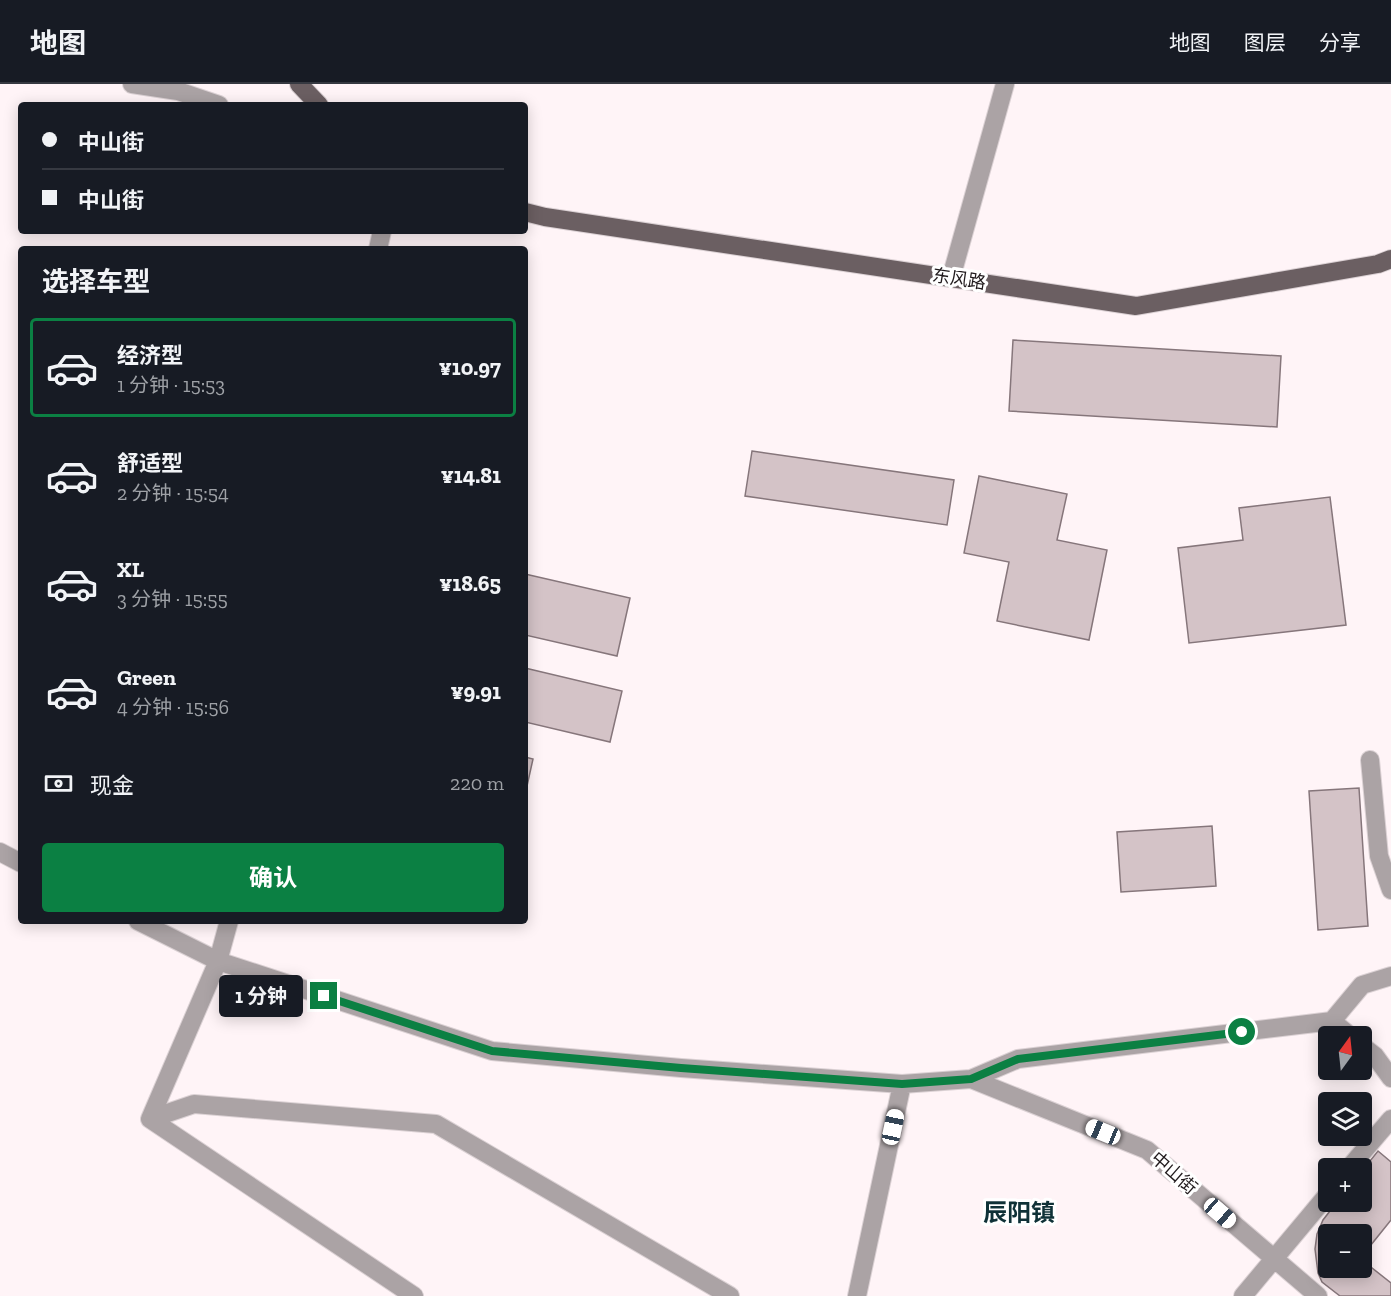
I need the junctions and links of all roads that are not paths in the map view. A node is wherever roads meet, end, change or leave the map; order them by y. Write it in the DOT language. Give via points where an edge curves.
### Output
graph roads {
  1 [pos="132,84"];
  2 [pos="299,84"];
  3 [pos="1005,84"];
  4 [pos="210,102"];
  5 [pos="317,102"];
  6 [pos="528,213"];
  7 [pos="1391,259"];
  8 [pos="951,278"];
  9 [pos="1370,760"];
  10 [pos="0,852"];
  11 [pos="18,861"];
  12 [pos="1391,890"];
  13 [pos="144,924"];
  14 [pos="228,924"];
  15 [pos="218,961"];
  16 [pos="1391,976"];
  17 [pos="1332,1021"];
  18 [pos="1338,1026"];
  19 [pos="1372,1054"];
  20 [pos="1391,1078"];
  21 [pos="971,1079"];
  22 [pos="902,1084"];
  23 [pos="150,1119"];
  24 [pos="1389,1125"];
  25 [pos="1359,1158"];
  26 [pos="1318,1206"];
  27 [pos="1274,1260"];
  28 [pos="414,1296"];
  29 [pos="730,1296"];
  30 [pos="856,1296"];
  31 [pos="1244,1296"];
  32 [pos="1318,1296"];
  1 -- 4 [label="street" via="178,91"];
  2 -- 5 [label="main road"];
  3 -- 8 [label="street"];
  6 -- 8 [label="main road, 东风路"];
  7 -- 8 [label="main road, 东风路" via="1136,306"];
  9 -- 12 [label="street" via="1379,856"];
  10 -- 11 [label="street"];
  13 -- 15 [label="street, 中山街"];
  14 -- 15 [label="street"];
  15 -- 22 [label="street, 中山街" via="492,1051"];
  15 -- 23 [label="street"];
  16 -- 17 [label="street" via="1362,985"];
  17 -- 18 [label="street"];
  17 -- 21 [label="street, 中山街" via="1018,1059"];
  19 -- 20 [label="street"];
  21 -- 22 [label="street, 中山街"];
  21 -- 27 [label="street, 中山街" via="1147,1150"];
  22 -- 30 [label="street"];
  23 -- 28 [label="street"];
  23 -- 29 [label="street" via="194,1104 436,1124"];
  24 -- 25 [label="street"];
  26 -- 27 [label="street"];
  27 -- 31 [label="street"];
  27 -- 32 [label="street, 中山街"];
}
